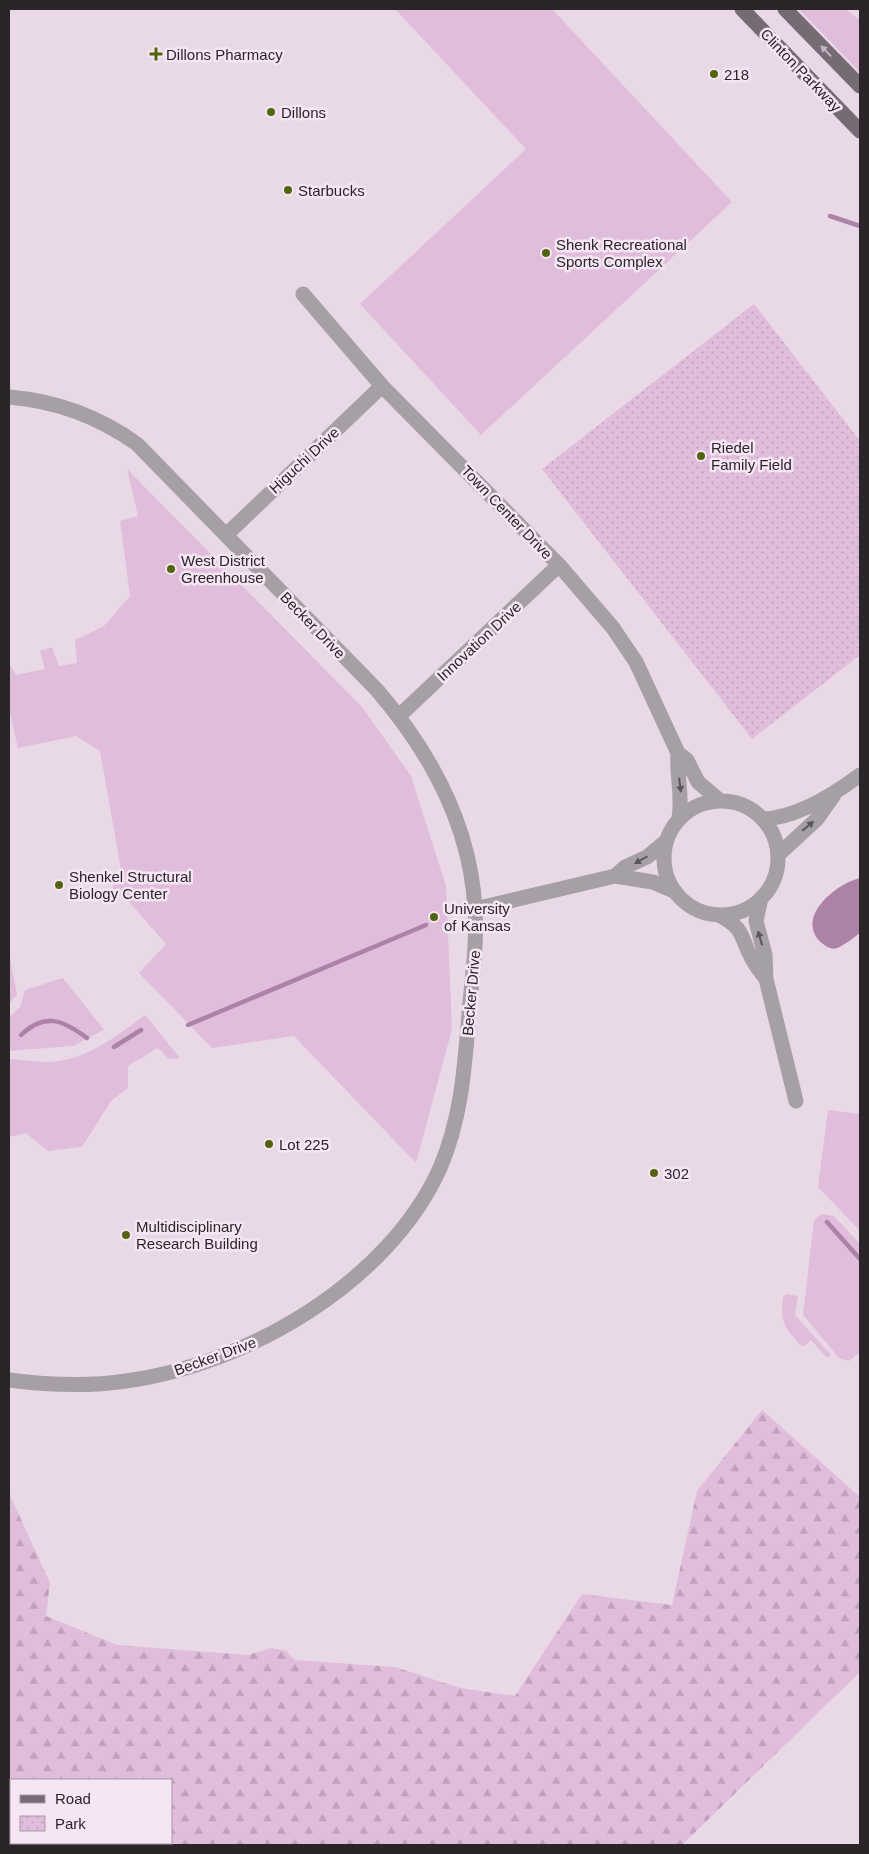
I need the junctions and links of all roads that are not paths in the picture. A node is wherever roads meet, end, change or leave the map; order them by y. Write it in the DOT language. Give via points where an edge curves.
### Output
graph roads {
  1 [pos="742,9"];
  2 [pos="785,9"];
  3 [pos="860,86"];
  4 [pos="860,131"];
  5 [pos="303,294"];
  6 [pos="382,386"];
  7 [pos="9,398"];
  8 [pos="226,535"];
  9 [pos="558,566"];
  10 [pos="399,716"];
  11 [pos="678,753"];
  12 [pos="860,775"];
  13 [pos="835,794"];
  14 [pos="719,800"];
  15 [pos="679,818"];
  16 [pos="763,819"];
  17 [pos="665,842"];
  18 [pos="778,855"];
  19 [pos="615,876"];
  20 [pos="674,891"];
  21 [pos="762,898"];
  22 [pos="475,909"];
  23 [pos="719,915"];
  24 [pos="766,979"];
  25 [pos="796,1101"];
  26 [pos="9,1380"];
  1 -- 4 [label="main road, Clinton Parkway"];
  3 -- 2 [label="main road, Clinton Parkway, one-way"];
  5 -- 6 [label="street, Town Center Drive"];
  6 -- 8 [label="street, Higuchi Drive"];
  6 -- 9 [label="street, Town Center Drive"];
  7 -- 8 [label="street, Becker Drive" via="63,406 118,431 154,460"];
  8 -- 10 [label="street, Becker Drive"];
  9 -- 10 [label="street, Innovation Drive"];
  9 -- 11 [label="street, Town Center Drive" via="613,628 636,662"];
  10 -- 22 [label="street, Becker Drive" via="431,763 455,818 471,874"];
  11 -- 14 [label="street, Town Center Drive" via="687,760 698,782"];
  11 -- 15 [label="street, Town Center Drive, one-way" via="682,791"];
  12 -- 13 [label="street"];
  13 -- 16 [label="street" via="792,815"];
  18 -- 13 [label="street, one-way" via="817,818"];
  14 -- 15 [label="street" via="704,802"];
  14 -- 16 [label="street" via="750,808"];
  15 -- 17 [label="street"];
  16 -- 18 [label="street" via="773,836"];
  17 -- 19 [label="street, one-way"];
  17 -- 20 [label="street" via="664,867"];
  18 -- 21 [label="street" via="774,878"];
  19 -- 20 [label="street" via="653,882"];
  19 -- 22 [label="street"];
  20 -- 23 [label="street" via="694,908"];
  21 -- 23 [label="street" via="742,911"];
  24 -- 21 [label="street, one-way" via="765,955 756,921"];
  22 -- 26 [label="street, Becker Drive" via="465,1062 454,1128 439,1169 420,1205 390,1245 365,1269 321,1302 262,1339 207,1362 176,1371 106,1383 65,1385"];
  23 -- 24 [label="street" via="742,932 752,960"];
  24 -- 25 [label="street"];
}
